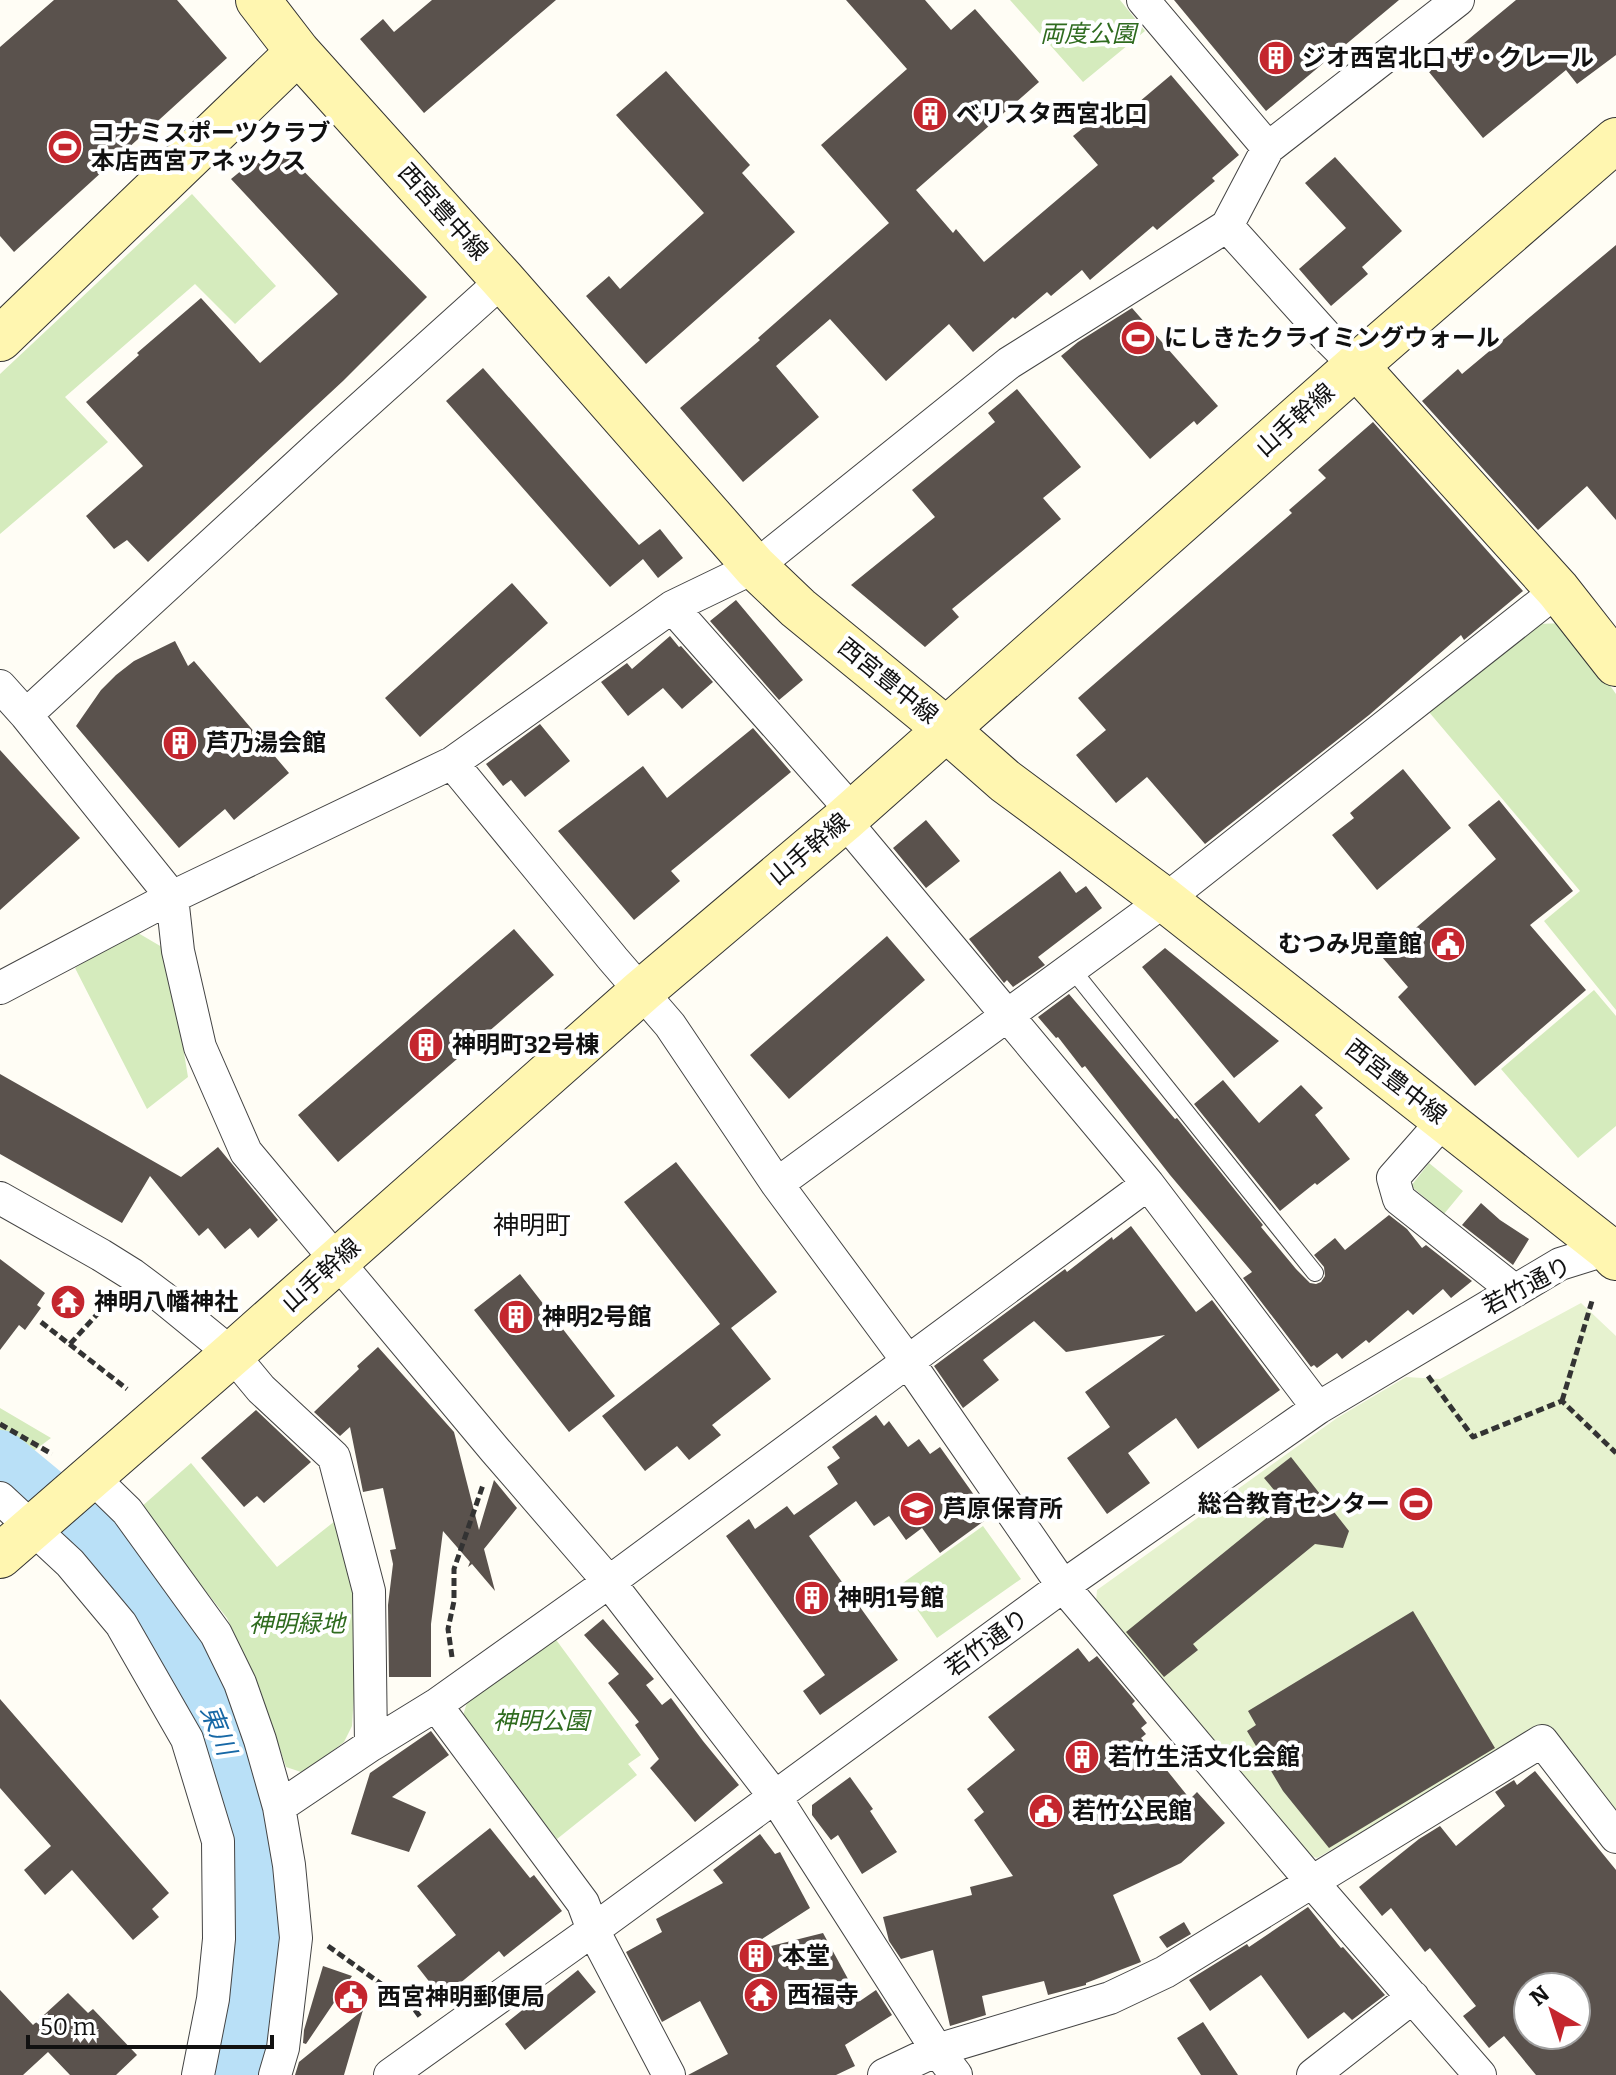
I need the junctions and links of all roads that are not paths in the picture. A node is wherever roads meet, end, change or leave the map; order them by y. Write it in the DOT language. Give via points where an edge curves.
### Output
graph roads {
  1 [pos="258,0"];
  2 [pos="1143,0"];
  3 [pos="1458,0"];
  4 [pos="298,52"];
  5 [pos="1616,140"];
  6 [pos="1268,148"];
  7 [pos="1227,226"];
  8 [pos="503,280"];
  9 [pos="0,339"];
  10 [pos="1356,366"];
  11 [pos="755,567"];
  12 [pos="1558,590"];
  13 [pos="672,607"];
  14 [pos="1616,664"];
  15 [pos="0,686"];
  16 [pos="26,715"];
  17 [pos="947,730"];
  18 [pos="452,763"];
  19 [pos="849,816"];
  20 [pos="172,897"];
  21 [pos="1165,900"];
  22 [pos="1071,968"];
  23 [pos="0,988"];
  24 [pos="642,991"];
  25 [pos="1007,1015"];
  26 [pos="1444,1120"];
  27 [pos="777,1184"];
  28 [pos="1148,1184"];
  29 [pos="0,1198"];
  30 [pos="1613,1250"];
  31 [pos="338,1260"];
  32 [pos="1315,1273"];
  33 [pos="1515,1291"];
  34 [pos="232,1354"];
  35 [pos="907,1360"];
  36 [pos="1318,1408"];
  37 [pos="74,1472"];
  38 [pos="0,1498"];
  39 [pos="24,1535"];
  40 [pos="609,1582"];
  41 [pos="1063,1586"];
  42 [pos="446,1698"];
  43 [pos="371,1745"];
  44 [pos="775,1797"];
  45 [pos="279,1807"];
  46 [pos="1616,1837"];
  47 [pos="1312,1882"];
  48 [pos="593,1930"];
  49 [pos="1413,1997"];
  50 [pos="947,2062"];
  51 [pos="198,2075"];
  52 [pos="275,2075"];
  53 [pos="390,2075"];
  54 [pos="669,2075"];
  55 [pos="884,2075"];
  56 [pos="1313,2075"];
  57 [pos="1480,2075"];
  1 -- 4 [label="street, 西宮豊中線"];
  2 -- 6 [label="street"];
  3 -- 6 [label="street"];
  4 -- 8 [label="street, 西宮豊中線"];
  4 -- 9 [label="street"];
  5 -- 10 [label="street, 山手幹線"];
  6 -- 7 [label="street"];
  7 -- 10 [label="street"];
  7 -- 11 [label="street" via="1009,363"];
  8 -- 11 [label="street, 西宮豊中線"];
  8 -- 16 [label="street"];
  10 -- 12 [label="street"];
  10 -- 17 [label="street, 山手幹線"];
  11 -- 13 [label="street"];
  11 -- 17 [label="street, 西宮豊中線"];
  12 -- 14 [label="street"];
  12 -- 21 [label="street"];
  13 -- 18 [label="street"];
  13 -- 19 [label="street"];
  15 -- 16 [label="street"];
  16 -- 20 [label="street"];
  17 -- 19 [label="street, 山手幹線"];
  17 -- 21 [label="street, 西宮豊中線" via="1005,781"];
  18 -- 20 [label="street"];
  18 -- 24 [label="street"];
  19 -- 24 [label="street, 山手幹線"];
  19 -- 25 [label="street"];
  20 -- 23 [label="street"];
  20 -- 31 [label="street" via="178,951 200,1047 246,1152"];
  21 -- 22 [label="street"];
  21 -- 26 [label="street, 西宮豊中線"];
  22 -- 25 [label="street"];
  22 -- 32 [label="lane"];
  24 -- 27 [label="street"];
  24 -- 31 [label="street, 山手幹線"];
  25 -- 27 [label="street"];
  25 -- 28 [label="street"];
  26 -- 30 [label="street, 西宮豊中線"];
  26 -- 33 [label="street" via="1393,1178 1399,1199"];
  27 -- 35 [label="street"];
  28 -- 35 [label="street"];
  28 -- 36 [label="street"];
  29 -- 34 [label="street" via="133,1275"];
  30 -- 33 [label="street, 若竹通り" via="1560,1264"];
  31 -- 34 [label="street, 山手幹線"];
  31 -- 40 [label="street"];
  33 -- 36 [label="street, 若竹通り"];
  34 -- 37 [label="street, 山手幹線"];
  34 -- 43 [label="street" via="261,1389 334,1457 369,1591"];
  35 -- 40 [label="street"];
  35 -- 41 [label="street"];
  36 -- 41 [label="street, 若竹通り"];
  37 -- 39 [label="street, 山手幹線"];
  37 -- 45 [label="street" via="127,1511 216,1634 240,1683"];
  38 -- 39 [label="street"];
  39 -- 51 [label="street" via="70,1563 121,1624 187,1739 218,1841 219,1939"];
  40 -- 42 [label="street"];
  40 -- 44 [label="street"];
  41 -- 44 [label="street, 若竹通り"];
  41 -- 47 [label="street"];
  42 -- 43 [label="street"];
  42 -- 48 [label="street" via="583,1903"];
  43 -- 45 [label="street"];
  44 -- 48 [label="street, 若竹通り"];
  44 -- 50 [label="street"];
  45 -- 52 [label="street" via="296,1938"];
  46 -- 47 [label="street" via="1542,1741"];
  47 -- 49 [label="street"];
  47 -- 50 [label="street" via="1165,1972"];
  48 -- 53 [label="street, 若竹通り"];
  48 -- 54 [label="street"];
  49 -- 56 [label="street"];
  49 -- 57 [label="street"];
  50 -- 55 [label="street"];
}
